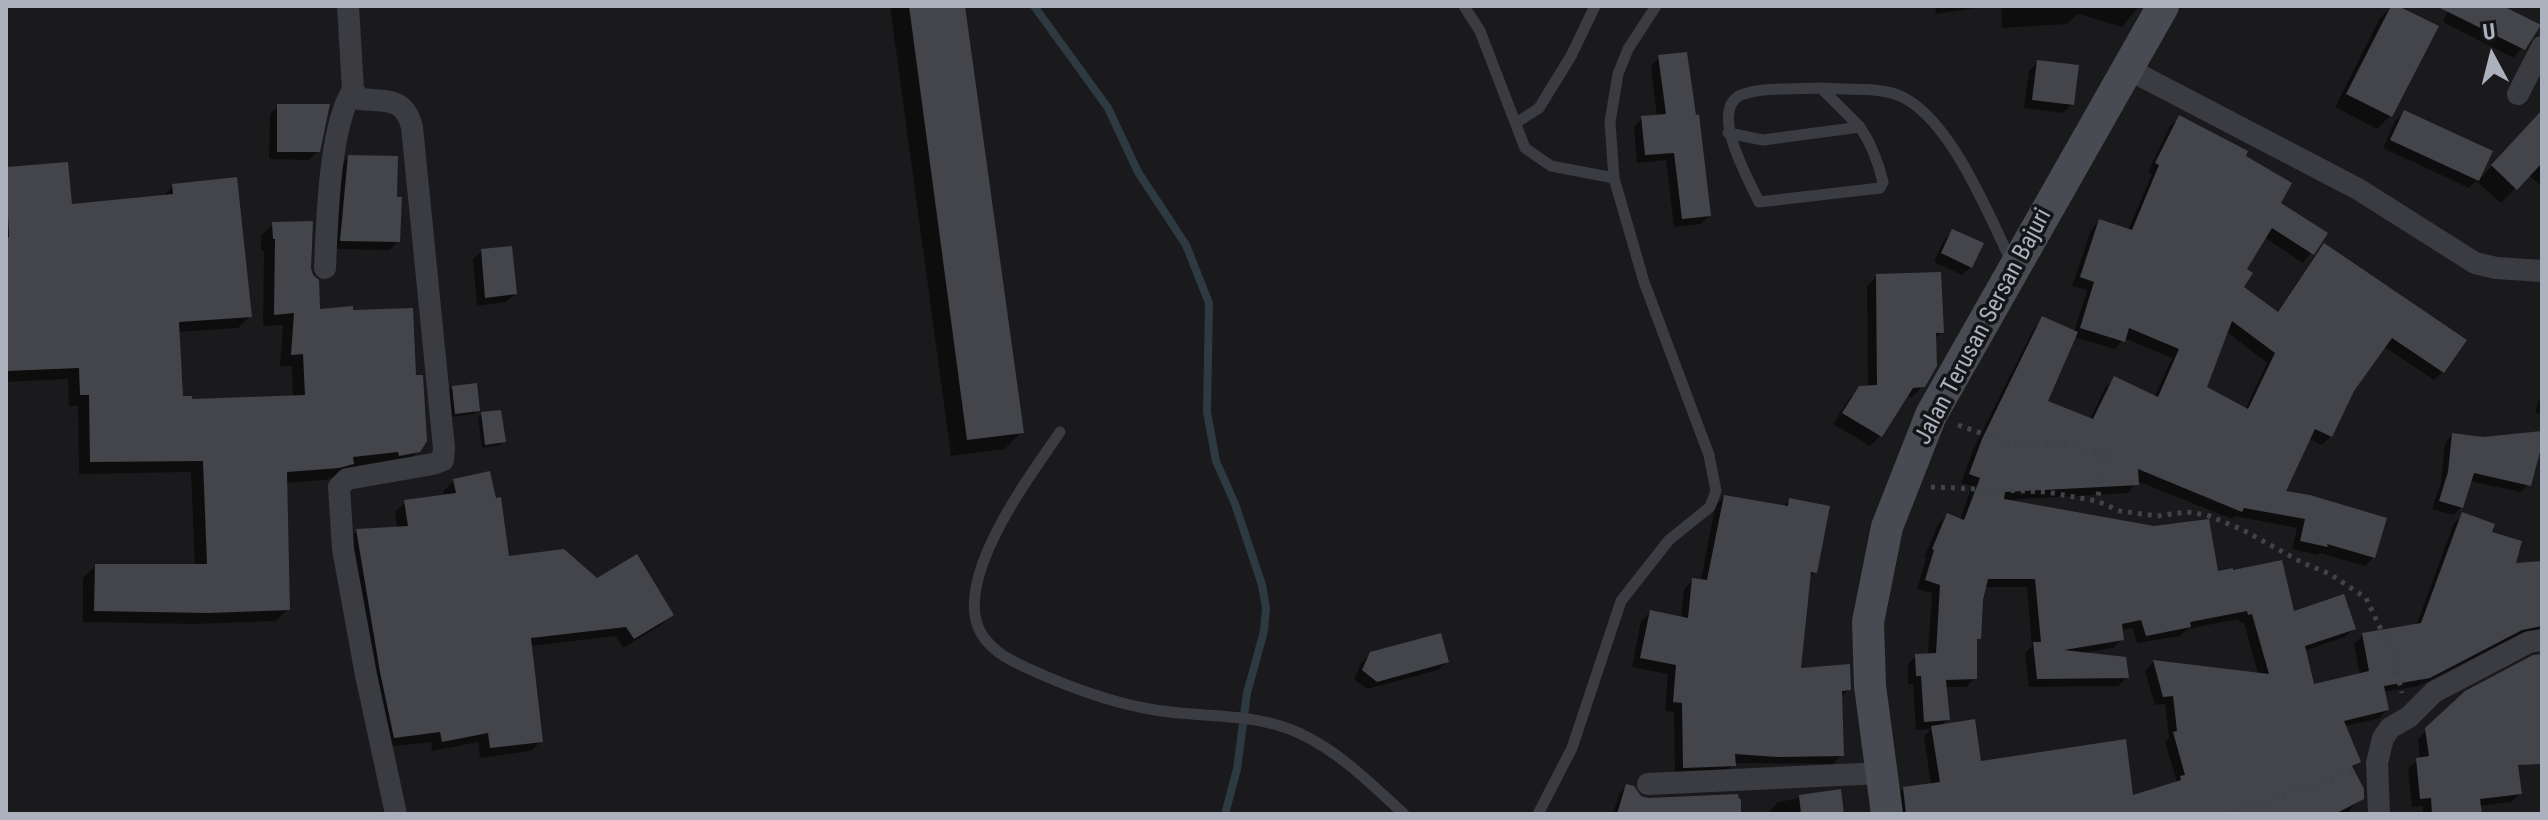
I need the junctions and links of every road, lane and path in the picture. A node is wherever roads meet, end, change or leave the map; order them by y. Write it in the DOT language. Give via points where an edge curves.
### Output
graph roads {
  1 [pos="348,6"];
  2 [pos="1464,6"];
  3 [pos="1595,6"];
  4 [pos="1656,6"];
  5 [pos="2163,6"];
  6 [pos="2542,47"];
  7 [pos="2128,69"];
  8 [pos="1821,88"];
  9 [pos="353,90"];
  10 [pos="2518,94"];
  11 [pos="1516,123"];
  12 [pos="1860,127"];
  13 [pos="1728,133"];
  14 [pos="1614,178"];
  15 [pos="2014,267"];
  16 [pos="325,268"];
  17 [pos="2542,271"];
  18 [pos="1931,415"];
  19 [pos="1060,432"];
  20 [pos="1906,480"];
  21 [pos="2097,501"];
  22 [pos="2542,640"];
  23 [pos="2409,717"];
  24 [pos="2377,763"];
  25 [pos="1882,773"];
  26 [pos="1648,784"];
  27 [pos="396,814"];
  28 [pos="1404,814"];
  29 [pos="1538,814"];
  30 [pos="1887,814"];
  31 [pos="2226,814"];
  32 [pos="2379,814"];
  1 -- 9 [label="street"];
  2 -- 11 [label="lane" via="1480,31"];
  3 -- 11 [label="lane" via="1539,108"];
  4 -- 14 [label="lane" via="1628,49 1612,99"];
  5 -- 7 [label="main road, Jalan Terusan Sersan Bajuri"];
  6 -- 10 [label="street"];
  7 -- 15 [label="main road, Jalan Terusan Sersan Bajuri"];
  7 -- 17 [label="street" via="2358,189 2475,263"];
  8 -- 12 [label="lane"];
  8 -- 13 [label="lane" via="1739,96 1731,106"];
  8 -- 15 [label="lane" via="1893,93 1917,106 1965,167"];
  9 -- 16 [label="street" via="344,107 328,191"];
  9 -- 27 [label="street" via="360,99 399,103 412,127 444,448 443,460 433,464 347,479 339,487 343,549"];
  11 -- 14 [label="lane" via="1525,148 1536,158 1551,166"];
  12 -- 13 [label="lane" via="1763,140"];
  12 -- 13 [label="lane" via="1877,158 1880,188 1759,202"];
  14 -- 29 [label="lane" via="1644,282 1709,455 1716,491 1710,507 1669,540 1621,601 1572,748"];
  15 -- 18 [label="main road, Jalan Terusan Sersan Bajuri"];
  18 -- 20 [label="main road, Jalan Terusan Sersan Bajuri"];
  18 -- 21 [label="path" via="2021,447 2068,444 2106,456"];
  19 -- 28 [label="lane" via="1014,501 977,575 972,602 981,634 1007,659 1076,689 1154,710 1250,719 1297,732 1342,758"];
  20 -- 21 [label="path" via="1937,488 2047,492"];
  20 -- 25 [label="main road, Jalan Terusan Sersan Bajuri" via="1887,527 1868,622"];
  21 -- 23 [label="path" via="2133,513 2207,515 2330,574 2366,598 2392,653"];
  22 -- 23 [label="street" via="2434,692"];
  23 -- 24 [label="street" via="2383,738"];
  24 -- 31 [label="path"];
  24 -- 32 [label="street"];
  25 -- 26 [label="street"];
  25 -- 30 [label="main road, Jalan Terusan Sersan Bajuri"];
}
